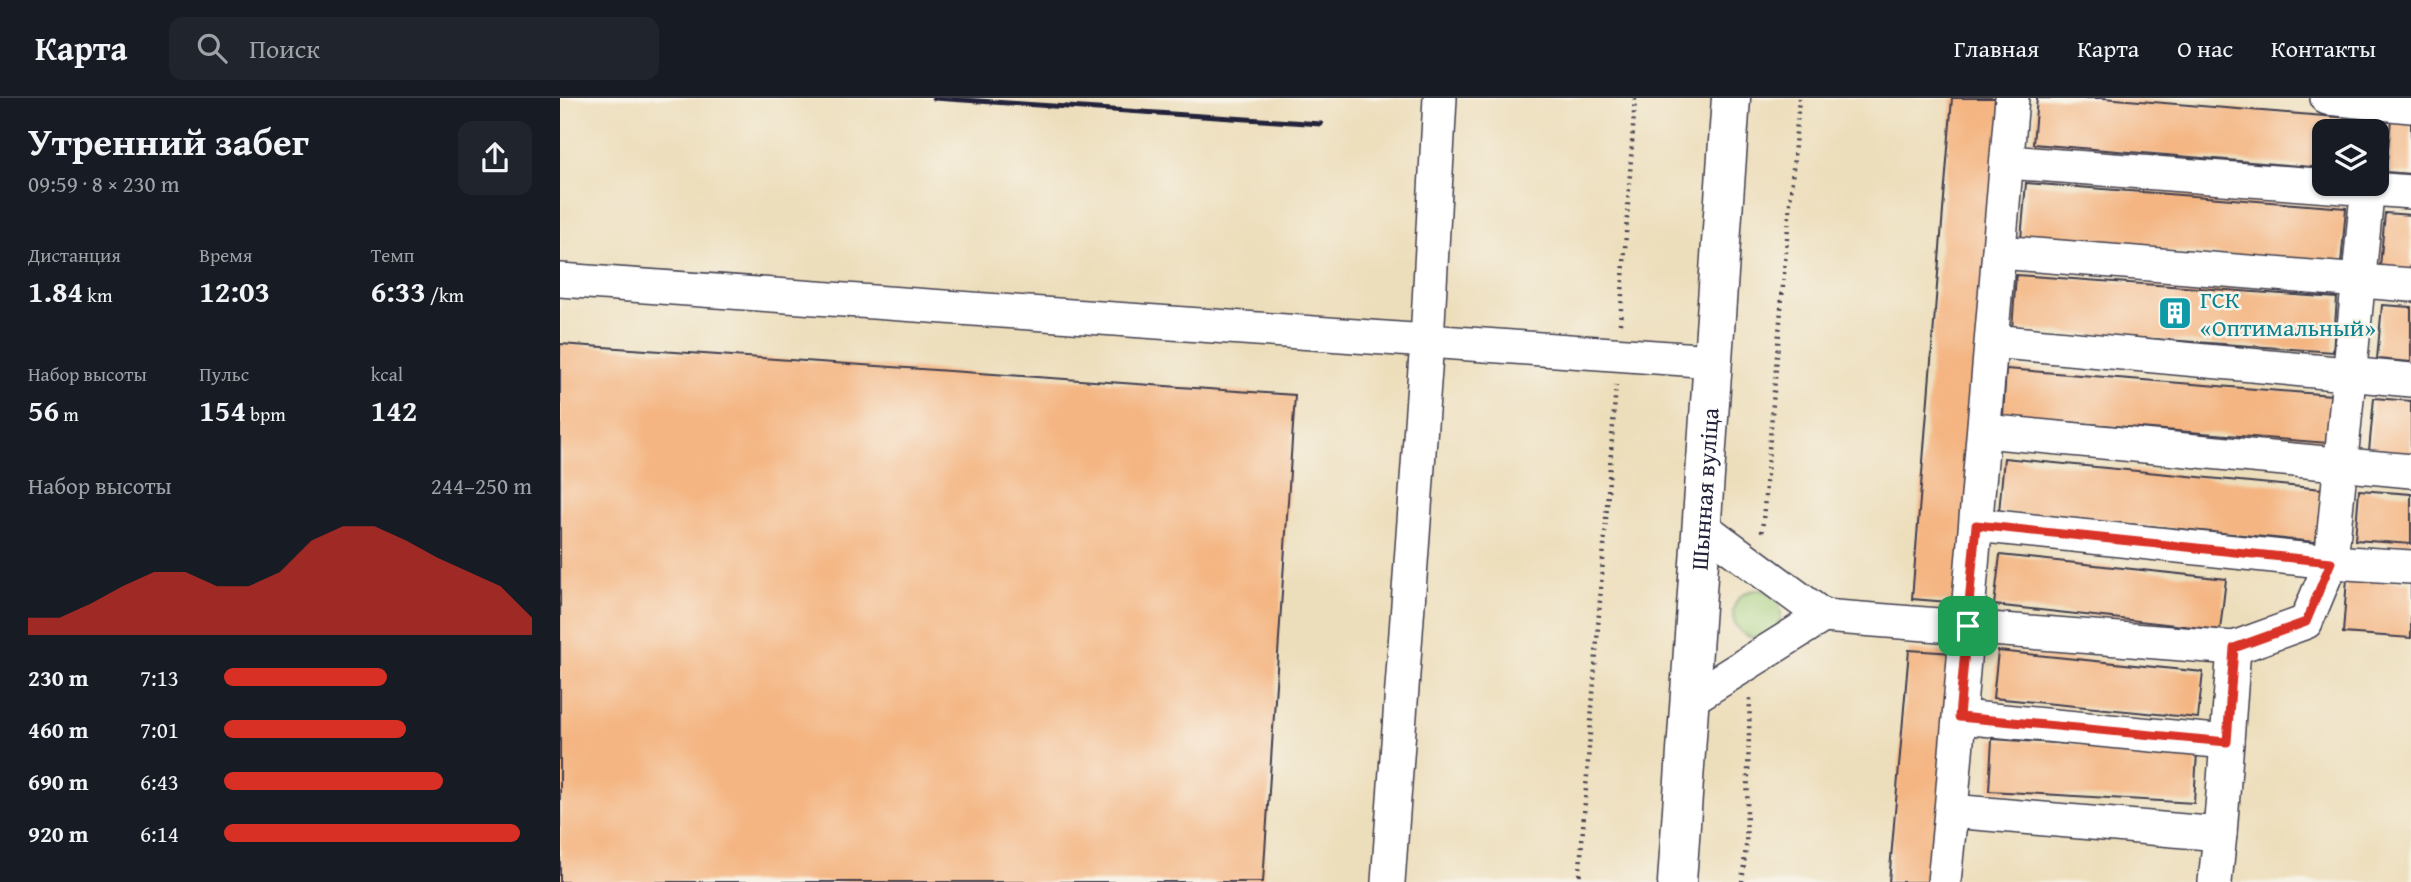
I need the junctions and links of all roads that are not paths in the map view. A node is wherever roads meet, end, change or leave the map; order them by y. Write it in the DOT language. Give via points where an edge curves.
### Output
graph roads {
  1 [pos="1440,98"];
  2 [pos="1731,98"];
  3 [pos="2012,98"];
  4 [pos="2327,98"];
  5 [pos="2411,106"];
  6 [pos="2375,110"];
  7 [pos="2007,162"];
  8 [pos="2312,182"];
  9 [pos="2389,189"];
  10 [pos="2411,192"];
  11 [pos="2366,196"];
  12 [pos="1999,252"];
  13 [pos="560,280"];
  14 [pos="2358,280"];
  15 [pos="2411,285"];
  16 [pos="1427,341"];
  17 [pos="1992,341"];
  18 [pos="1713,361"];
  19 [pos="2349,374"];
  20 [pos="2411,380"];
  21 [pos="1984,430"];
  22 [pos="2340,466"];
  23 [pos="2411,471"];
  24 [pos="1976,525"];
  25 [pos="1701,526"];
  26 [pos="2331,562"];
  27 [pos="2411,567"];
  28 [pos="1823,616"];
  29 [pos="1968,626"];
  30 [pos="2234,648"];
  31 [pos="1689,700"];
  32 [pos="1959,717"];
  33 [pos="2227,742"];
  34 [pos="1951,811"];
  35 [pos="2220,834"];
  36 [pos="1388,882"];
  37 [pos="1677,882"];
  38 [pos="1944,882"];
  39 [pos="2215,882"];
  1 -- 16 [label="lane"];
  2 -- 18 [label="main road, Шынная вуліца"];
  3 -- 7 [label="lane"];
  4 -- 6 [label="lane"];
  5 -- 6 [label="lane"];
  7 -- 8 [label="lane"];
  7 -- 12 [label="lane"];
  9 -- 10 [label="lane"];
  11 -- 14 [label="lane"];
  12 -- 14 [label="lane"];
  12 -- 17 [label="lane"];
  13 -- 16 [label="lane"];
  14 -- 15 [label="lane"];
  14 -- 19 [label="lane"];
  16 -- 18 [label="lane"];
  16 -- 36 [label="lane"];
  17 -- 19 [label="lane"];
  17 -- 21 [label="lane"];
  18 -- 25 [label="main road, Шынная вуліца"];
  19 -- 20 [label="lane"];
  19 -- 22 [label="lane"];
  21 -- 22 [label="lane"];
  21 -- 24 [label="lane"];
  22 -- 23 [label="lane"];
  22 -- 26 [label="lane"];
  24 -- 26 [label="lane"];
  24 -- 29 [label="lane"];
  25 -- 28 [label="lane"];
  25 -- 31 [label="main road, Шынная вуліца"];
  26 -- 27 [label="lane"];
  26 -- 30 [label="lane" via="2306,622"];
  28 -- 29 [label="lane"];
  28 -- 31 [label="lane"];
  29 -- 30 [label="lane"];
  29 -- 32 [label="lane"];
  30 -- 33 [label="lane"];
  31 -- 37 [label="main road, Шынная вуліца"];
  32 -- 33 [label="lane"];
  32 -- 34 [label="lane"];
  33 -- 35 [label="lane"];
  34 -- 35 [label="lane"];
  34 -- 38 [label="lane"];
  35 -- 39 [label="lane"];
}
